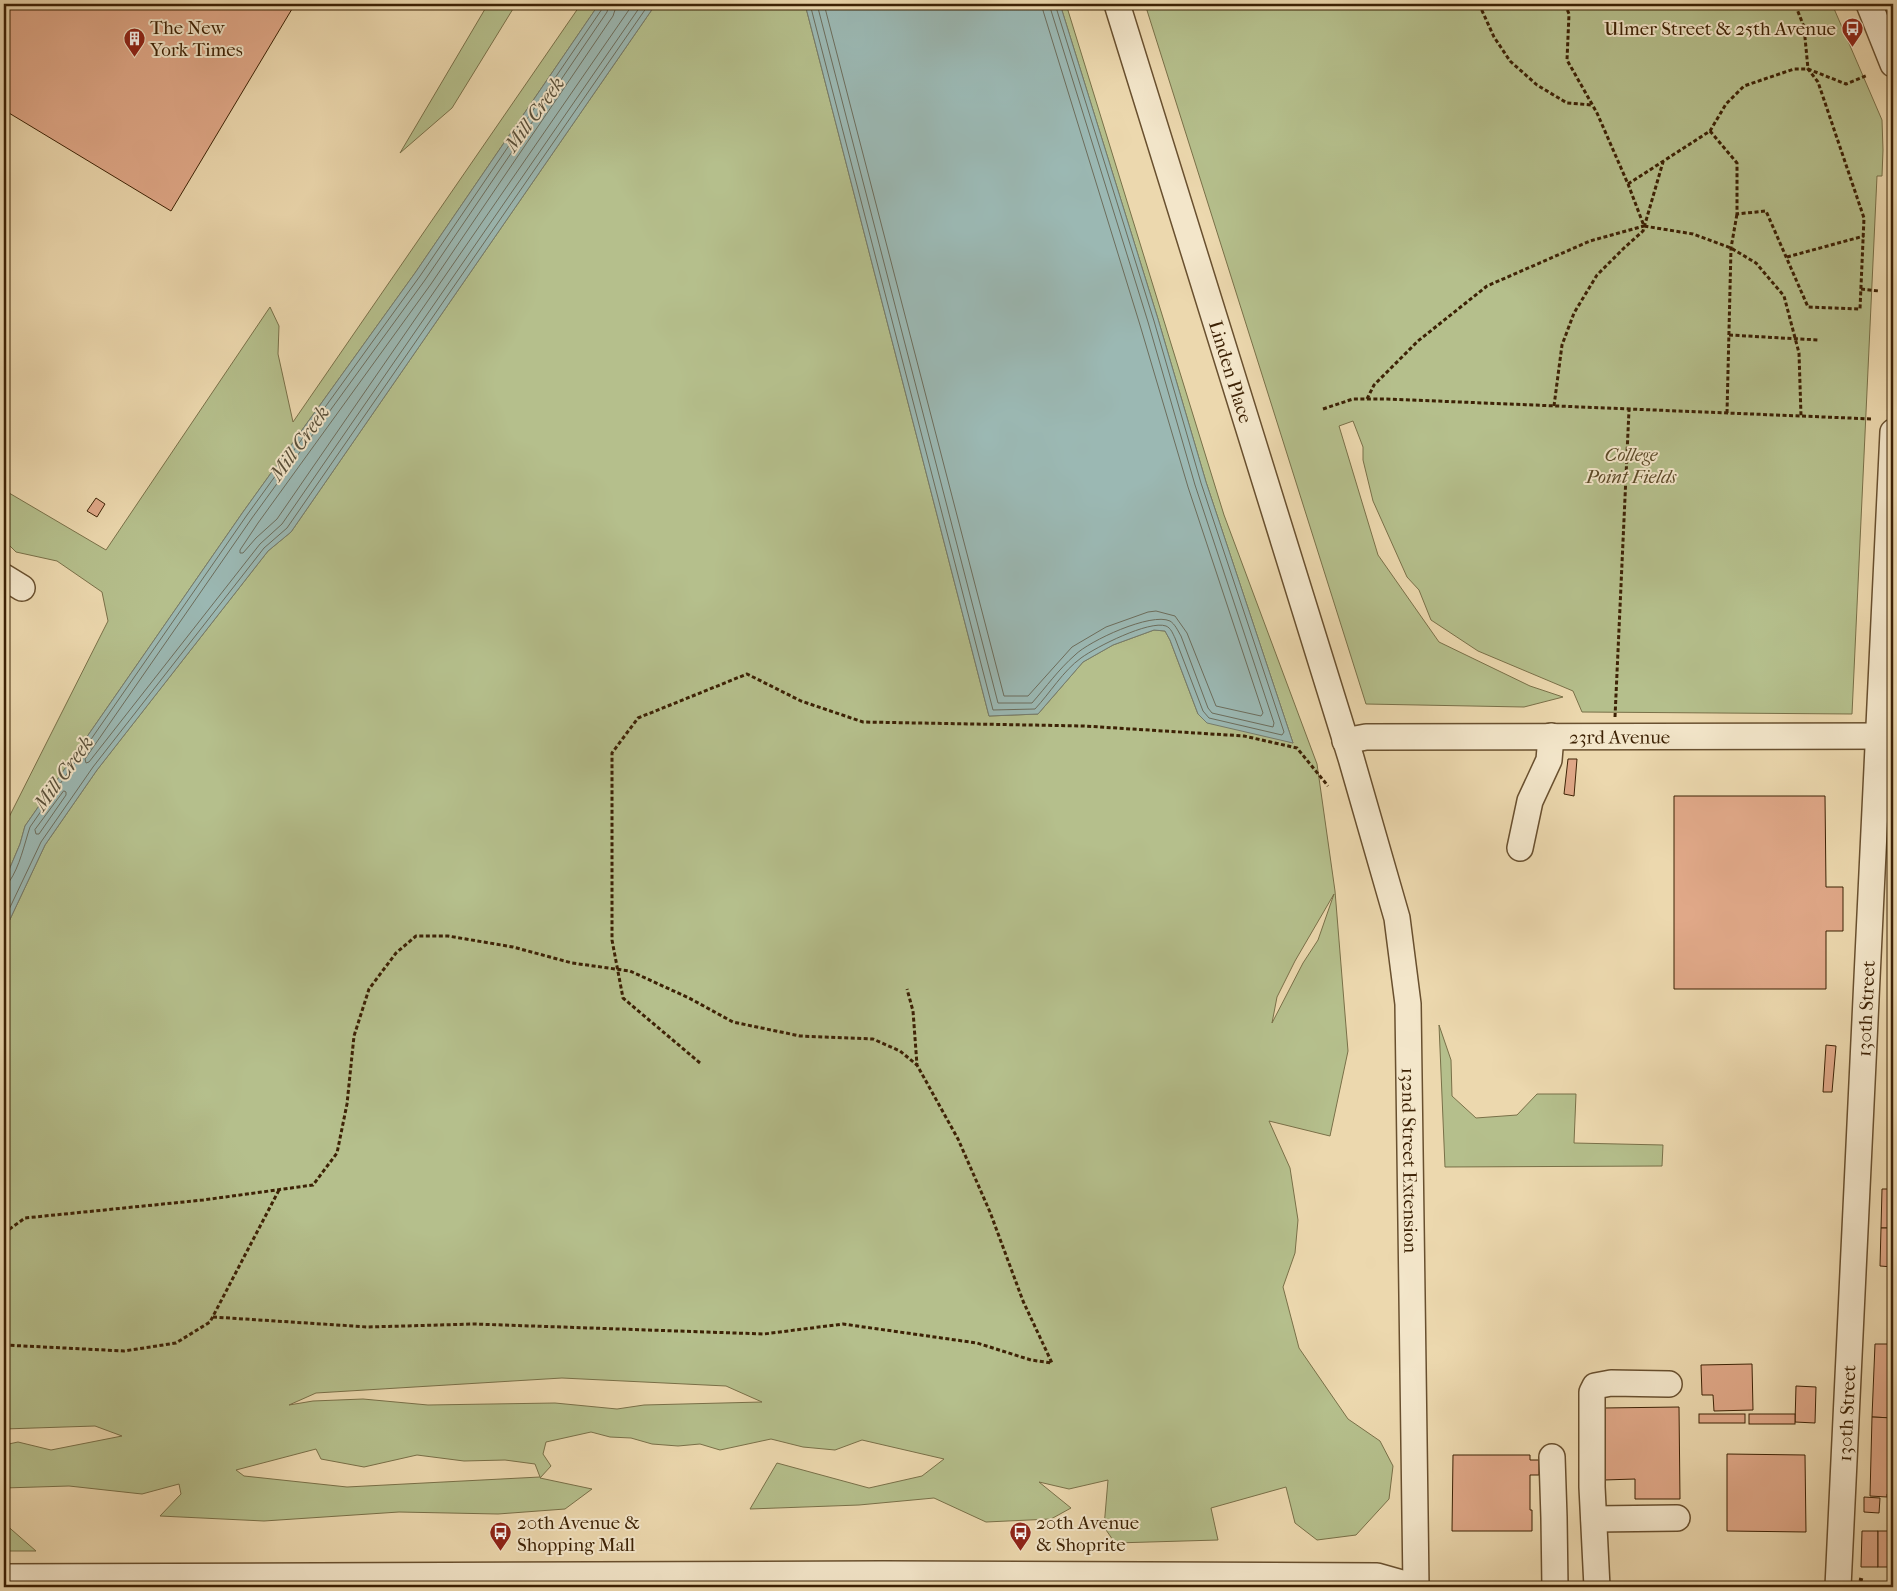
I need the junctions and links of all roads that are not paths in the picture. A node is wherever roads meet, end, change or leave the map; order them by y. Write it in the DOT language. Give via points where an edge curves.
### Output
graph roads {
  1 [pos="1117,4"];
  2 [pos="1869,4"];
  3 [pos="1893,64"];
  4 [pos="1883,425"];
  5 [pos="1551,736"];
  6 [pos="1886,736"];
  7 [pos="1346,741"];
  8 [pos="1520,848"];
  9 [pos="1669,1384"];
  10 [pos="1552,1457"];
  11 [pos="1594,1518"];
  12 [pos="1677,1518"];
  13 [pos="4,1577"];
  14 [pos="453,1581"];
  15 [pos="1848,1583"];
  16 [pos="1416,1587"];
  17 [pos="1554,1587"];
  18 [pos="1597,1587"];
  1 -- 7 [label="street, Linden Place"];
  2 -- 3 [label="street"];
  4 -- 6 [label="street, 130th Street"];
  5 -- 6 [label="street, 23rd Avenue"];
  5 -- 7 [label="street, 23rd Avenue" via="1366,737"];
  5 -- 8 [label="street" via="1548,760 1530,801"];
  6 -- 15 [label="street, 130th Street"];
  7 -- 16 [label="street, 132nd Street Extension" via="1397,918 1408,1004"];
  9 -- 11 [label="street" via="1611,1383 1595,1386 1591,1414"];
  10 -- 17 [label="street"];
  11 -- 12 [label="street"];
  11 -- 18 [label="street"];
  13 -- 14 [label="street"];
  14 -- 16 [label="street" via="1089,1574 1377,1576"];
}
